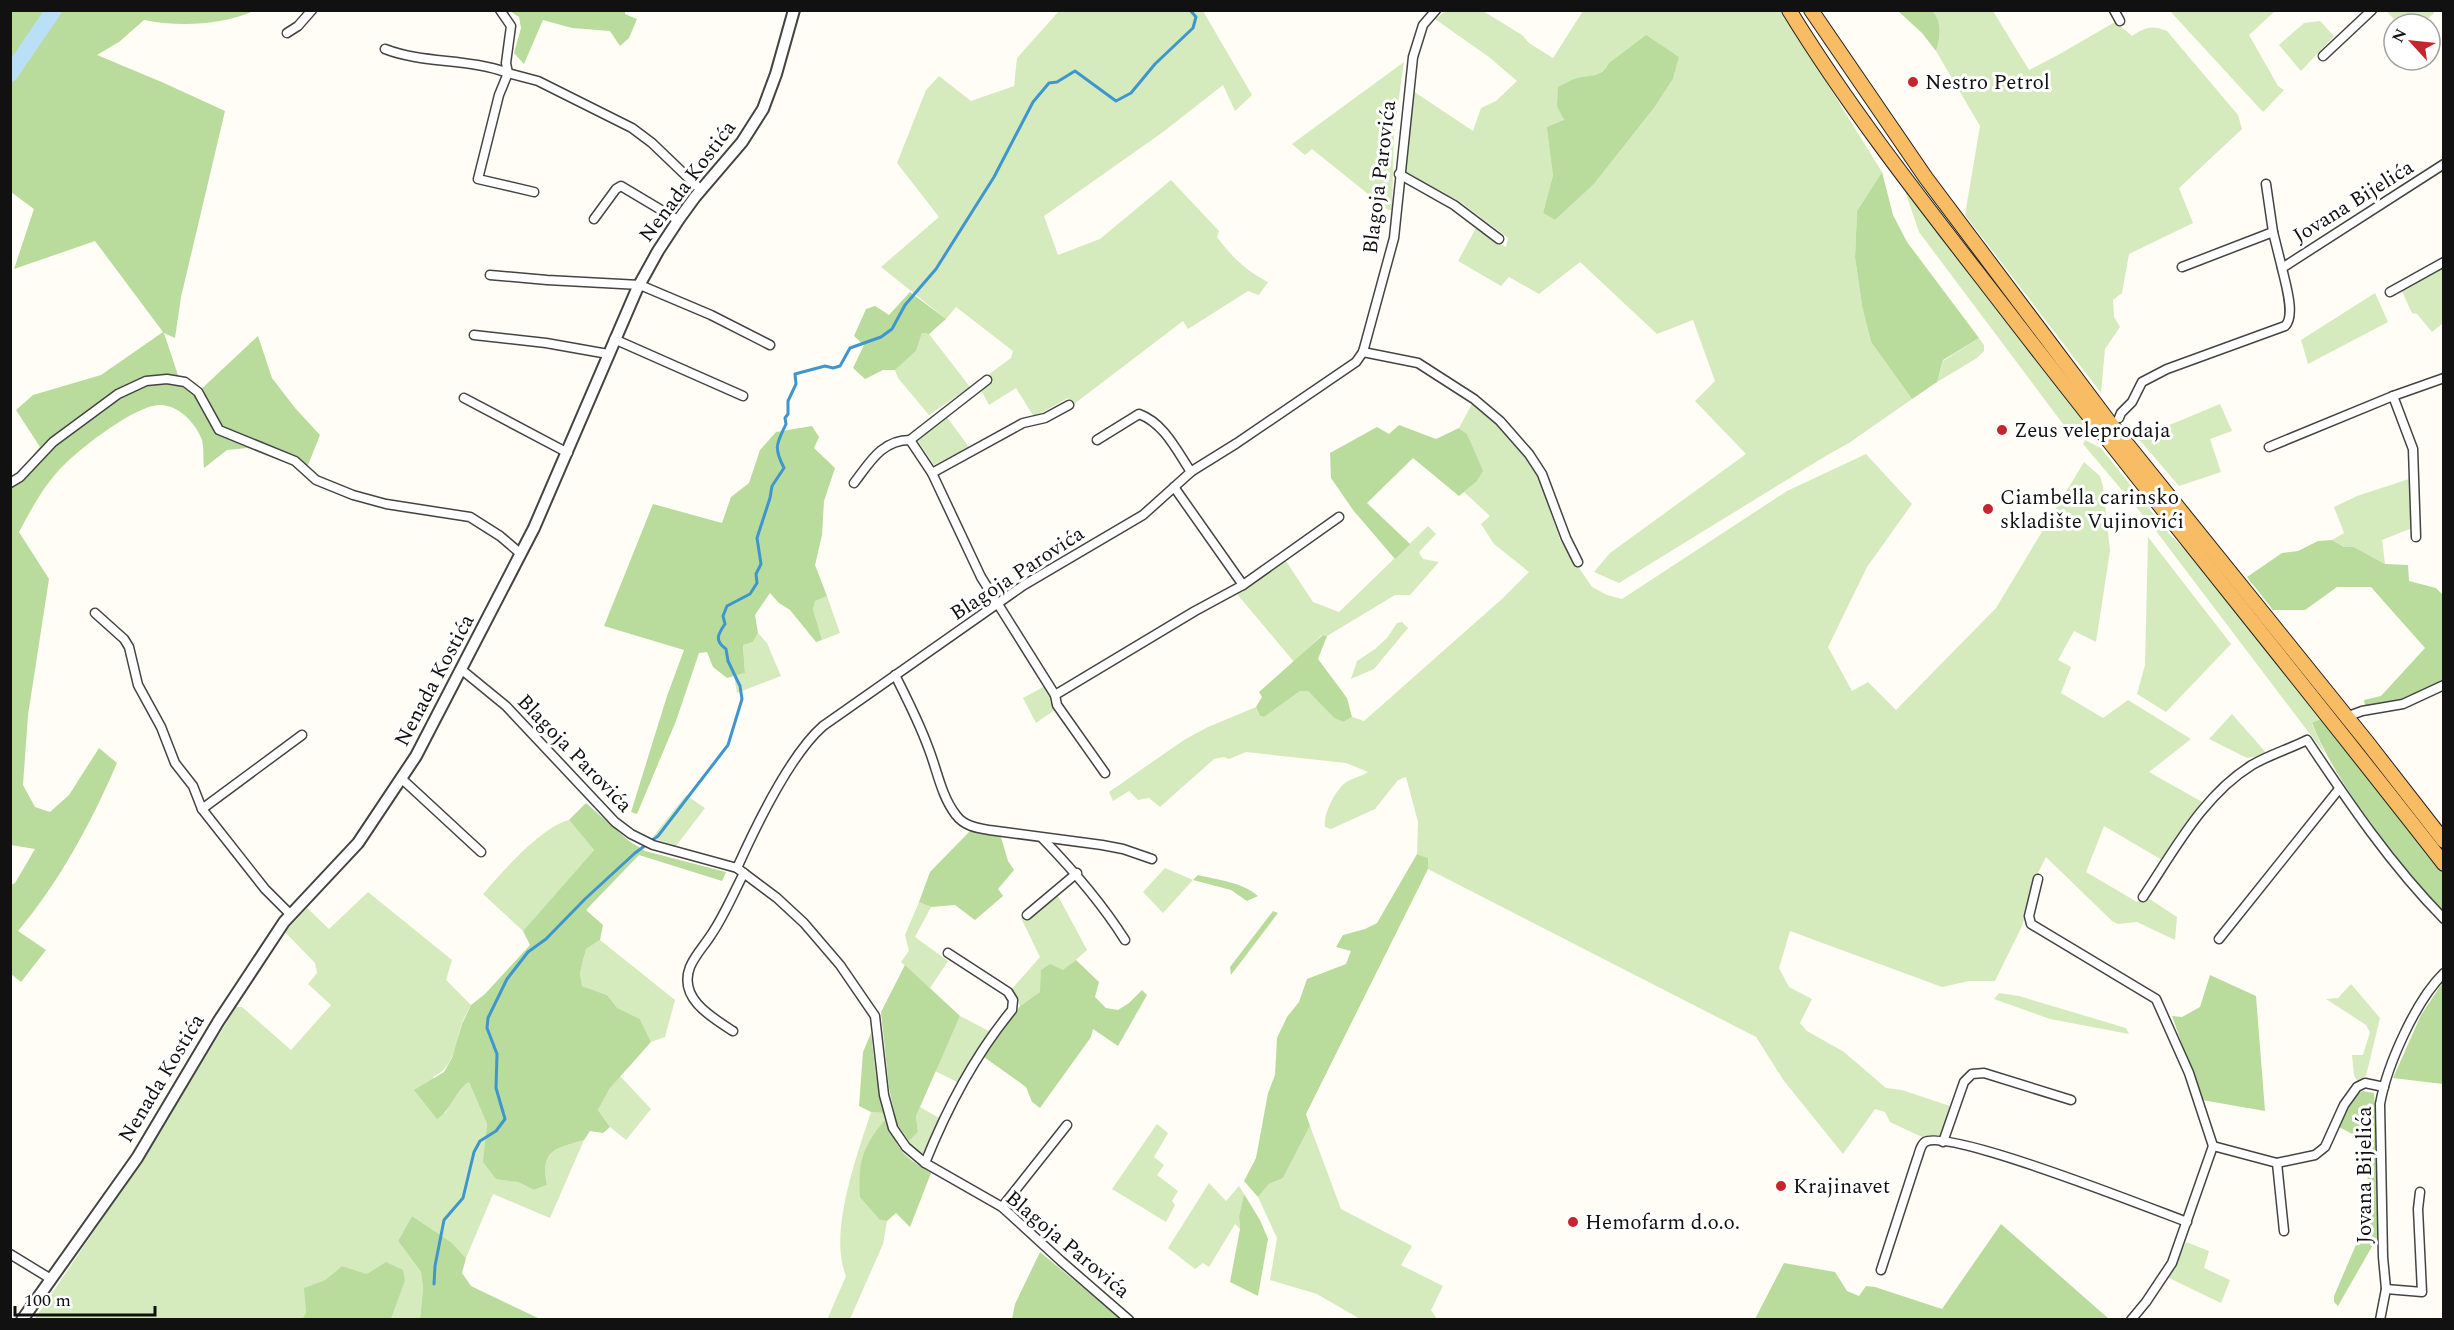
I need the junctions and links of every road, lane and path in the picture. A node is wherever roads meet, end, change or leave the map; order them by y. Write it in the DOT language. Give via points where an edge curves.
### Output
graph roads {
  1 [pos="312,10"];
  2 [pos="500,10"];
  3 [pos="794,10"];
  4 [pos="1436,10"];
  5 [pos="1789,10"];
  6 [pos="1811,10"];
  7 [pos="2114,10"];
  8 [pos="2371,11"];
  9 [pos="2120,21"];
  10 [pos="287,33"];
  11 [pos="385,49"];
  12 [pos="2323,56"];
  13 [pos="508,73"];
  14 [pos="2444,164"];
  15 [pos="1399,174"];
  16 [pos="2266,184"];
  17 [pos="701,190"];
  18 [pos="534,192"];
  19 [pos="594,219"];
  20 [pos="678,220"];
  21 [pos="2273,232"];
  22 [pos="1499,239"];
  23 [pos="2444,262"];
  24 [pos="2182,267"];
  25 [pos="2282,268"];
  26 [pos="490,275"];
  27 [pos="639,285"];
  28 [pos="2390,292"];
  29 [pos="474,335"];
  30 [pos="614,339"];
  31 [pos="770,345"];
  32 [pos="1363,352"];
  33 [pos="608,354"];
  34 [pos="2444,378"];
  35 [pos="987,380"];
  36 [pos="743,396"];
  37 [pos="2393,396"];
  38 [pos="464,398"];
  39 [pos="1069,405"];
  40 [pos="2119,418"];
  41 [pos="910,440"];
  42 [pos="1097,440"];
  43 [pos="2269,447"];
  44 [pos="568,453"];
  45 [pos="1191,472"];
  46 [pos="932,473"];
  47 [pos="10,483"];
  48 [pos="854,483"];
  49 [pos="1174,487"];
  50 [pos="1339,517"];
  51 [pos="2416,537"];
  52 [pos="521,554"];
  53 [pos="1578,562"];
  54 [pos="1243,585"];
  55 [pos="998,603"];
  56 [pos="94,613"];
  57 [pos="462,670"];
  58 [pos="895,675"];
  59 [pos="2444,685"];
  60 [pos="1055,695"];
  61 [pos="2346,717"];
  62 [pos="302,735"];
  63 [pos="1105,773"];
  64 [pos="402,779"];
  65 [pos="2339,789"];
  66 [pos="202,809"];
  67 [pos="1043,839"];
  68 [pos="2444,841"];
  69 [pos="481,852"];
  70 [pos="1152,859"];
  71 [pos="2444,864"];
  72 [pos="740,871"];
  73 [pos="1077,873"];
  74 [pos="2038,879"];
  75 [pos="2143,897"];
  76 [pos="290,914"];
  77 [pos="1027,915"];
  78 [pos="2444,919"];
  79 [pos="2219,939"];
  80 [pos="1125,940"];
  81 [pos="948,953"];
  82 [pos="2444,972"];
  83 [pos="733,1031"];
  84 [pos="2384,1087"];
  85 [pos="2071,1100"];
  86 [pos="1067,1125"];
  87 [pos="1943,1142"];
  88 [pos="2212,1146"];
  89 [pos="925,1163"];
  90 [pos="2277,1163"];
  91 [pos="2420,1192"];
  92 [pos="1002,1207"];
  93 [pos="2187,1222"];
  94 [pos="2284,1231"];
  95 [pos="10,1254"];
  96 [pos="1881,1270"];
  97 [pos="51,1279"];
  98 [pos="2386,1289"];
  99 [pos="22,1320"];
  100 [pos="1129,1320"];
  101 [pos="2131,1320"];
  102 [pos="2380,1320"];
  1 -- 10 [label="street"];
  2 -- 13 [label="street" via="510,26"];
  3 -- 17 [label="street, Nenada Kostića" via="763,109 742,142"];
  4 -- 15 [label="street, Blagoja Parovića" via="1423,25 1413,57"];
  5 -- 71 [label="highway" via="1843,93 1954,242"];
  6 -- 61 [label="highway" via="1926,178 2104,415"];
  7 -- 9 [label="street"];
  8 -- 12 [label="street"];
  11 -- 13 [label="street"];
  13 -- 17 [label="street" via="538,81 632,128"];
  13 -- 18 [label="street" via="478,179"];
  14 -- 25 [label="street, Jovana Bijelića"];
  15 -- 22 [label="street" via="1455,205"];
  15 -- 32 [label="street, Blagoja Parovića" via="1394,238"];
  16 -- 21 [label="street, Jovana Bijelića"];
  17 -- 20 [label="street, Nenada Kostića"];
  19 -- 20 [label="street" via="621,186"];
  20 -- 27 [label="street, Nenada Kostića"];
  21 -- 24 [label="street, Jovana Bijelića"];
  21 -- 25 [label="street, Jovana Bijelića"];
  23 -- 28 [label="street"];
  25 -- 40 [label="street, Jovana Bijelića" via="2289,323 2142,382"];
  26 -- 27 [label="street"];
  27 -- 30 [label="street, Nenada Kostića"];
  27 -- 31 [label="street"];
  29 -- 33 [label="street"];
  30 -- 33 [label="street, Nenada Kostića"];
  30 -- 36 [label="street"];
  32 -- 45 [label="street, Blagoja Parovića" via="1348,370"];
  32 -- 53 [label="street" via="1418,363 1494,415 1542,474"];
  33 -- 44 [label="street, Nenada Kostića"];
  34 -- 37 [label="street"];
  35 -- 41 [label="street"];
  37 -- 43 [label="street"];
  37 -- 51 [label="street" via="2413,448"];
  38 -- 44 [label="street"];
  39 -- 46 [label="street" via="1046,418 1023,423"];
  41 -- 46 [label="street"];
  41 -- 48 [label="street" via="895,440 885,446"];
  42 -- 45 [label="street" via="1139,414 1166,435"];
  44 -- 52 [label="street, Nenada Kostića"];
  45 -- 49 [label="street, Blagoja Parovića"];
  46 -- 55 [label="street" via="981,577"];
  47 -- 52 [label="street" via="53,442 118,394 146,381 166,379 186,382 198,392 219,430 295,461 316,480 386,504 470,517"];
  49 -- 54 [label="street"];
  49 -- 55 [label="street, Blagoja Parovića" via="1133,521"];
  50 -- 54 [label="street"];
  52 -- 57 [label="street, Nenada Kostića"];
  54 -- 60 [label="street"];
  55 -- 58 [label="street, Blagoja Parovića"];
  55 -- 60 [label="street"];
  56 -- 66 [label="street" via="129,647 138,685 161,727 175,764 193,786"];
  57 -- 64 [label="street, Nenada Kostića"];
  57 -- 72 [label="street, Blagoja Parovića" via="506,706 615,822 653,845"];
  58 -- 67 [label="street" via="956,815 974,827"];
  58 -- 72 [label="street, Blagoja Parovića" via="815,733 767,808"];
  59 -- 61 [label="street" via="2403,704"];
  60 -- 63 [label="street" via="1057,705"];
  61 -- 68 [label="highway"];
  62 -- 66 [label="street"];
  64 -- 69 [label="street"];
  64 -- 76 [label="street, Nenada Kostića" via="358,843"];
  65 -- 75 [label="street" via="2307,740 2253,765 2212,800"];
  65 -- 78 [label="street" via="2400,870"];
  65 -- 79 [label="street"];
  66 -- 76 [label="street" via="265,890"];
  67 -- 70 [label="street" via="1123,849"];
  67 -- 73 [label="street"];
  72 -- 83 [label="street" via="689,974 691,993 699,1007"];
  72 -- 89 [label="street, Blagoja Parovića" via="804,923 870,1008 877,1025 881,1079 893,1128 906,1147"];
  73 -- 77 [label="street"];
  73 -- 80 [label="street"];
  74 -- 88 [label="street" via="2029,911 2031,924 2156,999 2189,1072"];
  76 -- 97 [label="street, Nenada Kostića" via="218,1022 137,1158"];
  81 -- 89 [label="street" via="1008,992 1013,1005 959,1090"];
  82 -- 84 [label="street, Jovana Bijelića" via="2421,1002"];
  84 -- 90 [label="street" via="2365,1083 2357,1087 2322,1150"];
  84 -- 98 [label="street, Jovana Bijelića" via="2379,1119"];
  85 -- 87 [label="street" via="1984,1073 1972,1074 1964,1082"];
  86 -- 92 [label="street"];
  87 -- 93 [label="street" via="2014,1159"];
  87 -- 96 [label="street" via="1922,1145"];
  88 -- 90 [label="street"];
  88 -- 93 [label="street"];
  89 -- 92 [label="street, Blagoja Parovića"];
  90 -- 94 [label="street"];
  91 -- 98 [label="street" via="2422,1292"];
  92 -- 100 [label="street, Blagoja Parovića"];
  93 -- 101 [label="street" via="2172,1263"];
  95 -- 97 [label="street"];
  97 -- 99 [label="street, Nenada Kostića"];
  98 -- 102 [label="street, Jovana Bijelića"];
}
